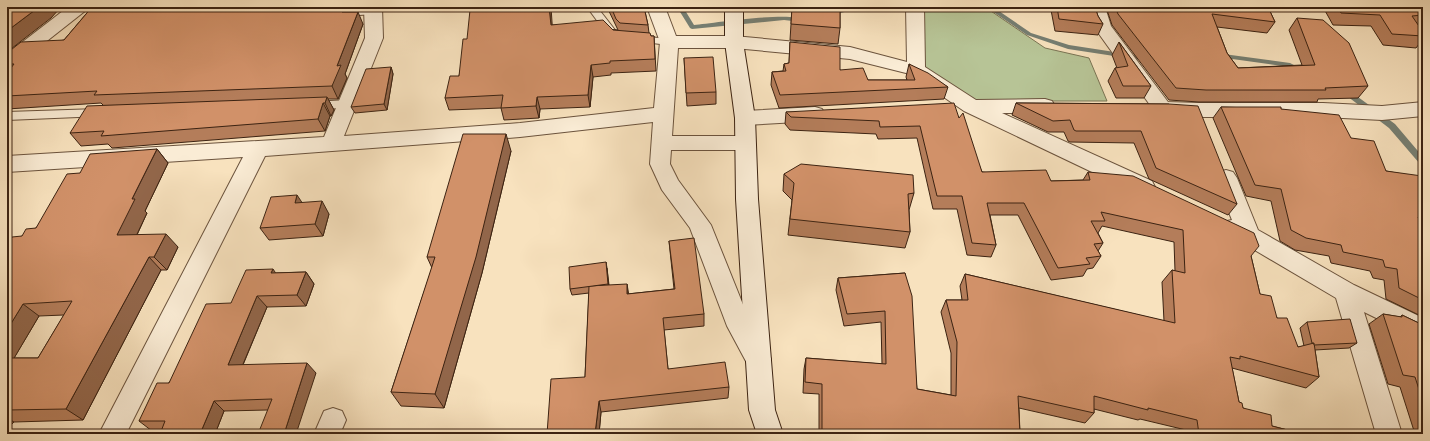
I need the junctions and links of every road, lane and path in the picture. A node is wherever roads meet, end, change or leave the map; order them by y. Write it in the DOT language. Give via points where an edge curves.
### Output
graph roads {
  1 [pos="79,7"];
  2 [pos="592,7"];
  3 [pos="656,7"];
  4 [pos="734,7"];
  5 [pos="915,7"];
  6 [pos="1096,7"];
  7 [pos="372,10"];
  8 [pos="333,14"];
  9 [pos="669,42"];
  10 [pos="734,42"];
  11 [pos="7,62"];
  12 [pos="916,70"];
  13 [pos="347,104"];
  14 [pos="300,106"];
  15 [pos="972,106"];
  16 [pos="1059,106"];
  17 [pos="940,107"];
  18 [pos="1139,107"];
  19 [pos="1162,107"];
  20 [pos="1423,109"];
  21 [pos="110,112"];
  22 [pos="831,113"];
  23 [pos="664,114"];
  24 [pos="7,116"];
  25 [pos="744,118"];
  26 [pos="662,143"];
  27 [pos="745,143"];
  28 [pos="331,144"];
  29 [pos="258,149"];
  30 [pos="1220,162"];
  31 [pos="7,164"];
  32 [pos="1163,196"];
  33 [pos="1213,220"];
  34 [pos="1249,236"];
  35 [pos="1346,292"];
  36 [pos="1423,330"];
  37 [pos="758,360"];
  38 [pos="112,434"];
  39 [pos="770,434"];
  40 [pos="1389,434"];
  1 -- 11 [label="street"];
  2 -- 9 [label="lane" via="604,24 622,38"];
  3 -- 9 [label="street"];
  4 -- 10 [label="street"];
  5 -- 12 [label="street"];
  6 -- 19 [label="street" via="1103,27"];
  7 -- 8 [label="lane"];
  7 -- 13 [label="street" via="374,38"];
  9 -- 10 [label="street"];
  9 -- 23 [label="street"];
  10 -- 12 [label="street" via="850,53"];
  10 -- 25 [label="street"];
  12 -- 15 [label="street"];
  13 -- 14 [label="lane"];
  13 -- 28 [label="street"];
  15 -- 16 [label="street"];
  15 -- 17 [label="street"];
  15 -- 32 [label="street"];
  18 -- 19 [label="street"];
  19 -- 20 [label="street" via="1202,118 1323,110 1382,113"];
  21 -- 24 [label="lane"];
  22 -- 25 [label="street"];
  23 -- 26 [label="street"];
  23 -- 28 [label="street" via="520,130"];
  25 -- 27 [label="street"];
  26 -- 27 [label="street"];
  26 -- 37 [label="street" via="660,164 669,184 700,225 739,326"];
  27 -- 37 [label="street"];
  28 -- 29 [label="street"];
  29 -- 31 [label="street"];
  29 -- 38 [label="street"];
  30 -- 34 [label="street"];
  33 -- 34 [label="street"];
  34 -- 35 [label="street"];
  35 -- 36 [label="street"];
  35 -- 40 [label="street"];
  37 -- 39 [label="street" via="762,410"];
}
